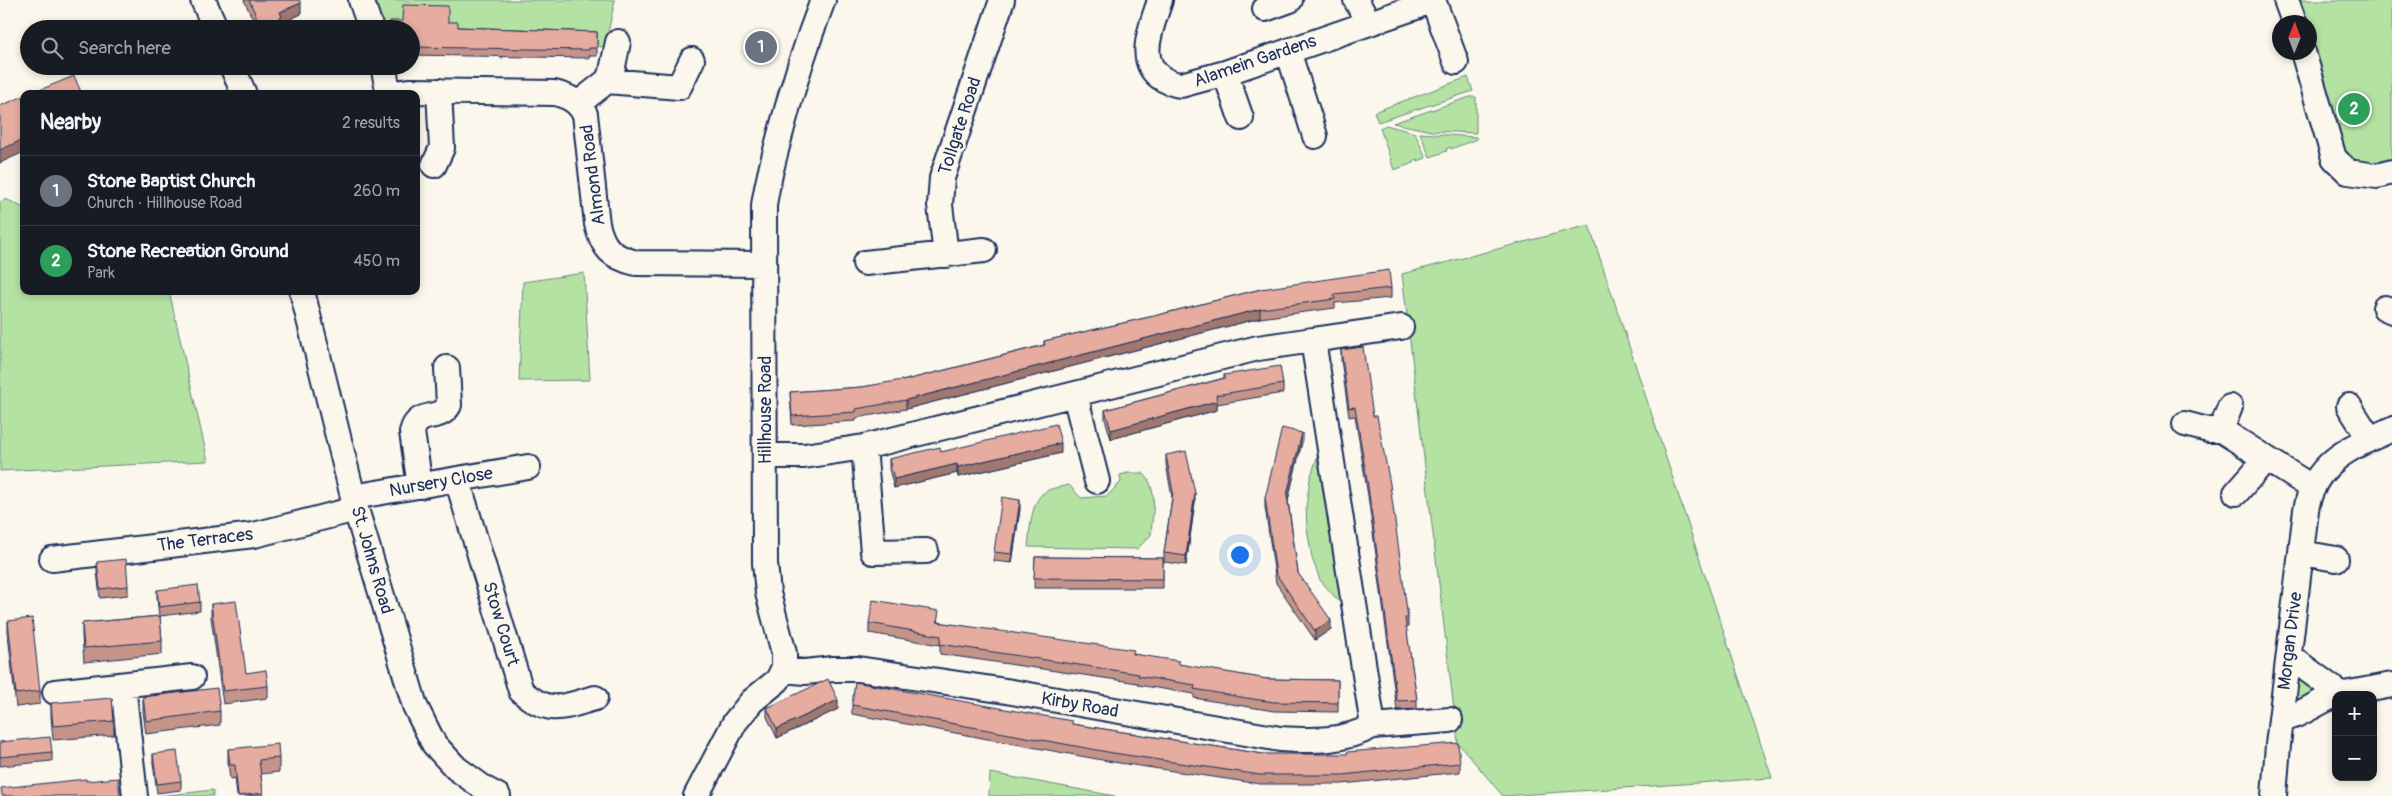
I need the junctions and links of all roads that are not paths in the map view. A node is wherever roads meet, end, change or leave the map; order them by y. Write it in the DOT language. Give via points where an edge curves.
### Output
graph roads {
  1 [pos="203,0"];
  2 [pos="361,0"];
  3 [pos="823,0"];
  4 [pos="1002,0"];
  5 [pos="1160,0"];
  6 [pos="1290,0"];
  7 [pos="1356,0"];
  8 [pos="1428,0"];
  9 [pos="1433,0"];
  10 [pos="2286,0"];
  11 [pos="1265,9"];
  12 [pos="2291,15"];
  13 [pos="212,20"];
  14 [pos="368,20"];
  15 [pos="1368,22"];
  16 [pos="618,42"];
  17 [pos="1288,51"];
  18 [pos="692,60"];
  19 [pos="2305,60"];
  20 [pos="1456,62"];
  21 [pos="1225,72"];
  22 [pos="236,75"];
  23 [pos="385,75"];
  24 [pos="607,81"];
  25 [pos="242,90"];
  26 [pos="388,90"];
  27 [pos="439,90"];
  28 [pos="420,92"];
  29 [pos="578,103"];
  30 [pos="1242,118"];
  31 [pos="1315,136"];
  32 [pos="434,165"];
  33 [pos="2392,172"];
  34 [pos="984,250"];
  35 [pos="946,255"];
  36 [pos="866,263"];
  37 [pos="764,264"];
  38 [pos="303,295"];
  39 [pos="1401,327"];
  40 [pos="1313,340"];
  41 [pos="447,368"];
  42 [pos="1075,395"];
  43 [pos="2230,406"];
  44 [pos="2349,406"];
  45 [pos="2185,424"];
  46 [pos="2392,429"];
  47 [pos="2221,430"];
  48 [pos="2370,439"];
  49 [pos="864,447"];
  50 [pos="765,456"];
  51 [pos="2266,459"];
  52 [pos="528,467"];
  53 [pos="457,479"];
  54 [pos="1097,481"];
  55 [pos="420,486"];
  56 [pos="2313,488"];
  57 [pos="2236,493"];
  58 [pos="355,503"];
  59 [pos="926,551"];
  60 [pos="2301,553"];
  61 [pos="52,559"];
  62 [pos="2336,559"];
  63 [pos="2289,656"];
  64 [pos="783,670"];
  65 [pos="192,677"];
  66 [pos="123,685"];
  67 [pos="2392,686"];
  68 [pos="2334,691"];
  69 [pos="2361,691"];
  70 [pos="55,692"];
  71 [pos="2332,697"];
  72 [pos="595,698"];
  73 [pos="2281,719"];
  74 [pos="1450,720"];
  75 [pos="1373,726"];
  76 [pos="135,796"];
  77 [pos="498,796"];
  78 [pos="696,796"];
  79 [pos="2274,796"];
  1 -- 13 [label="street"];
  2 -- 14 [label="street"];
  3 -- 37 [label="street, Hillhouse Road" via="770,173 764,206"];
  4 -- 35 [label="street, Tollgate Road" via="942,178 940,205"];
  5 -- 21 [label="street, Alamein Gardens" via="1147,51 1153,71 1179,85"];
  6 -- 11 [label="street"];
  7 -- 15 [label="street"];
  8 -- 15 [label="street, Alamein Gardens"];
  9 -- 20 [label="street"];
  10 -- 12 [label="street"];
  15 -- 17 [label="street, Alamein Gardens"];
  16 -- 24 [label="street"];
  17 -- 21 [label="street, Alamein Gardens"];
  17 -- 31 [label="street"];
  18 -- 24 [label="street" via="679,87"];
  19 -- 33 [label="street" via="2334,158 2348,172 2377,176"];
  21 -- 30 [label="street"];
  22 -- 25 [label="street"];
  23 -- 26 [label="street"];
  24 -- 29 [label="street"];
  27 -- 28 [label="street, Almond Road"];
  27 -- 29 [label="street, Almond Road" via="555,93 569,96"];
  27 -- 32 [label="street" via="442,148"];
  29 -- 37 [label="street, Almond Road" via="588,127 597,224 608,250 619,258 636,263"];
  34 -- 35 [label="street"];
  35 -- 36 [label="street"];
  37 -- 50 [label="street, Hillhouse Road"];
  38 -- 58 [label="street, St. Johns Road"];
  39 -- 40 [label="street"];
  40 -- 42 [label="street" via="1258,348"];
  40 -- 75 [label="street"];
  41 -- 55 [label="street" via="449,404 446,410 442,414 421,418 414,424 412,432"];
  42 -- 49 [label="street"];
  42 -- 54 [label="street"];
  43 -- 47 [label="street"];
  44 -- 48 [label="street"];
  45 -- 47 [label="street"];
  46 -- 48 [label="street, Morgan Drive"];
  47 -- 51 [label="street"];
  48 -- 56 [label="street, Morgan Drive" via="2340,455"];
  49 -- 50 [label="street" via="804,456"];
  49 -- 59 [label="street" via="873,552"];
  50 -- 64 [label="street, Hillhouse Road" via="766,577 784,653"];
  51 -- 56 [label="street"];
  51 -- 57 [label="street"];
  52 -- 53 [label="street, Nursery Close"];
  53 -- 55 [label="street, Nursery Close"];
  53 -- 72 [label="street, Stow Court" via="521,691 536,703 558,708"];
  55 -- 58 [label="street, Nursery Close"];
  56 -- 60 [label="street, Morgan Drive" via="2307,505"];
  58 -- 61 [label="street, The Terraces" via="254,535"];
  58 -- 77 [label="street, St. Johns Road" via="423,726 456,768"];
  60 -- 62 [label="street"];
  60 -- 63 [label="street, Morgan Drive"];
  63 -- 68 [label="street"];
  63 -- 73 [label="street, Morgan Drive"];
  64 -- 75 [label="street, Kirby Road" via="858,669 1006,691 1272,739 1354,736"];
  64 -- 78 [label="street" via="778,680 752,701 735,722"];
  65 -- 66 [label="street"];
  66 -- 70 [label="street"];
  66 -- 76 [label="street"];
  67 -- 69 [label="street"];
  71 -- 73 [label="street" via="2290,719"];
  73 -- 79 [label="street, Morgan Drive"];
  74 -- 75 [label="street, Kirby Road"];
}
